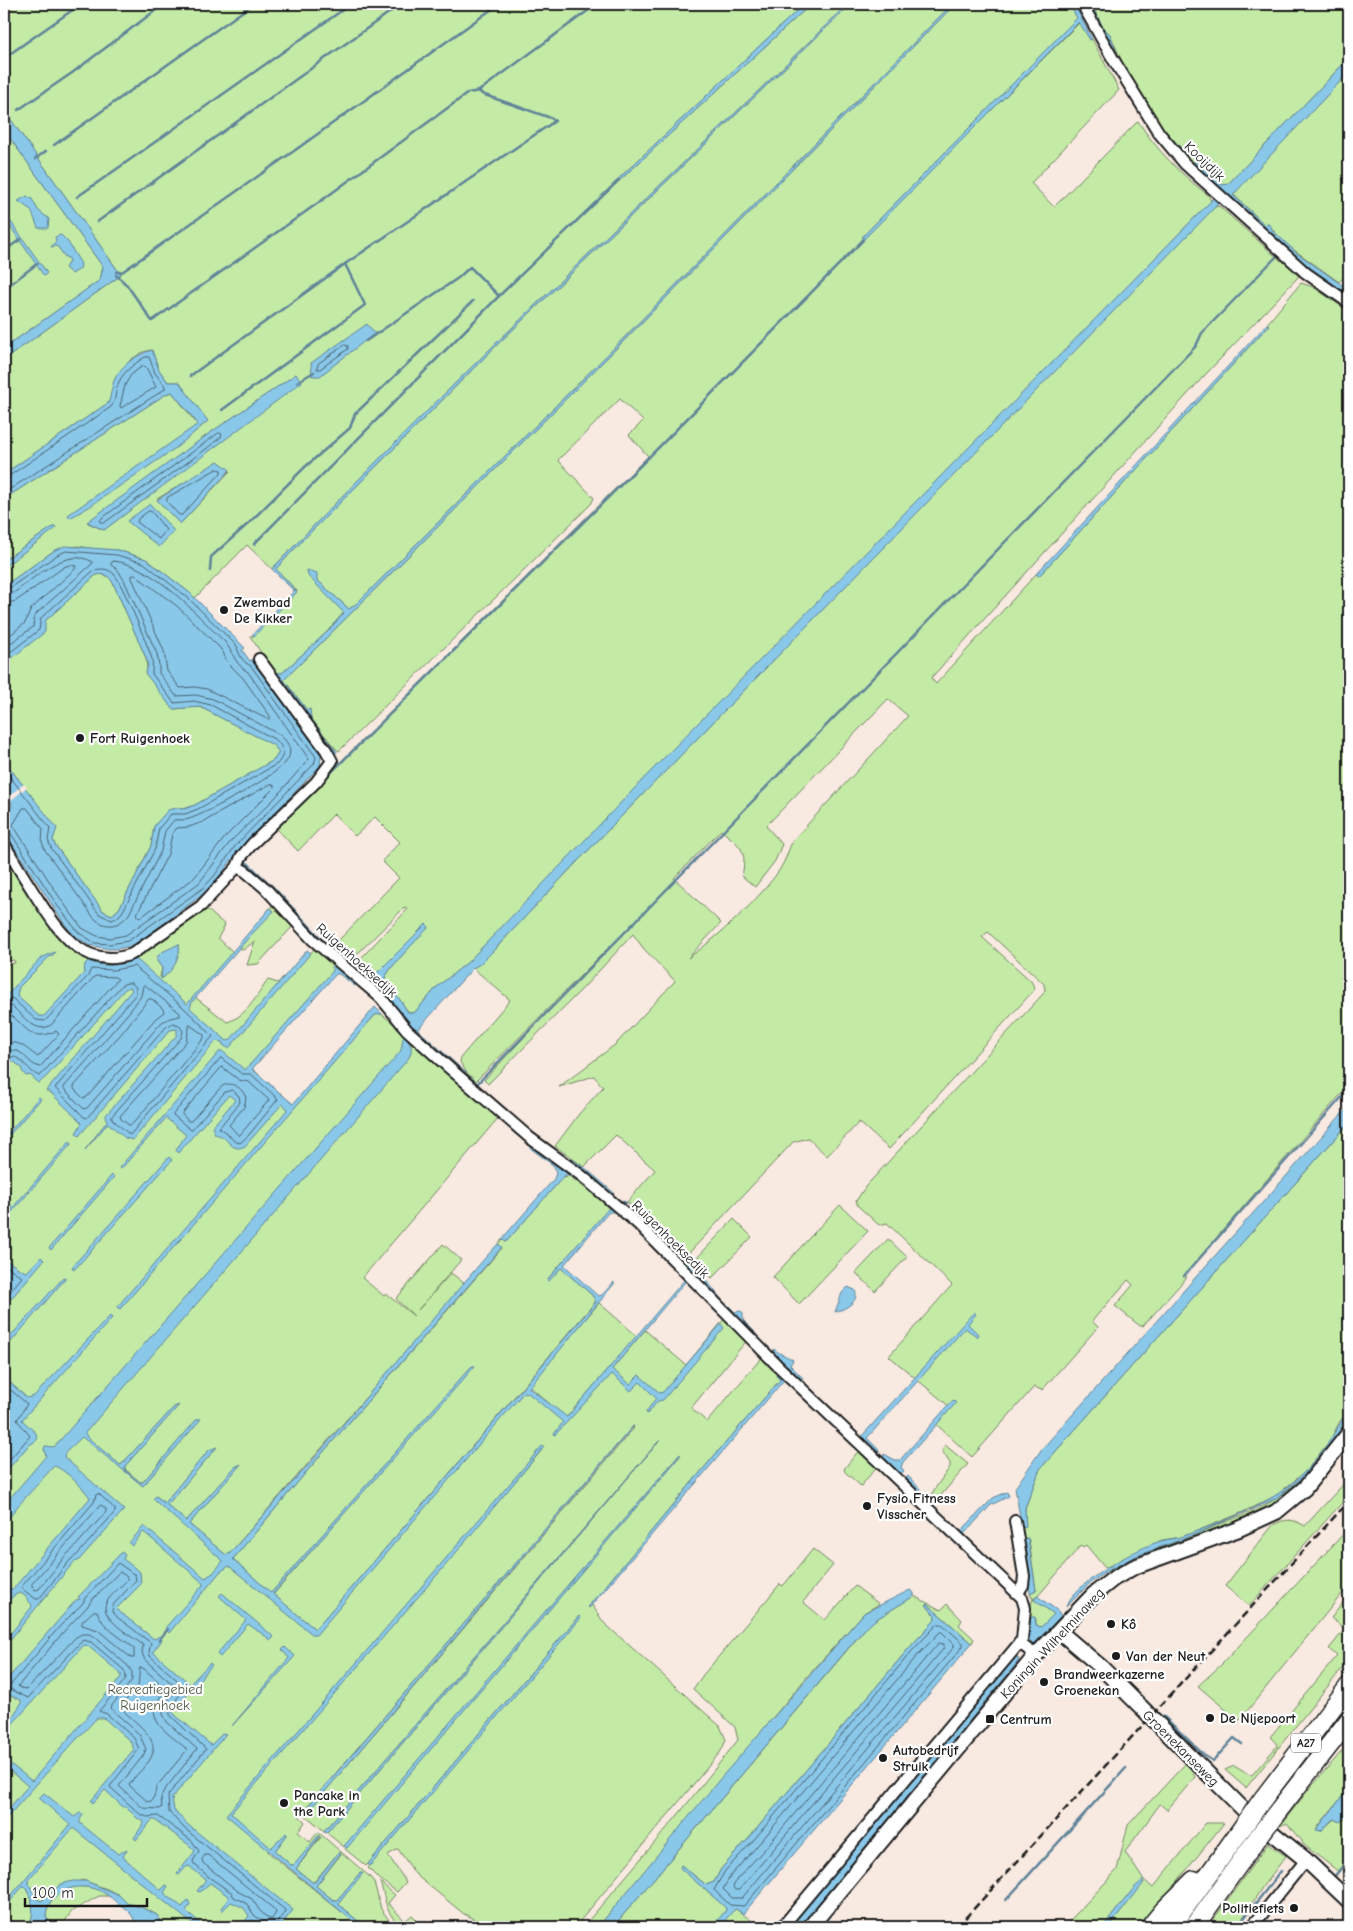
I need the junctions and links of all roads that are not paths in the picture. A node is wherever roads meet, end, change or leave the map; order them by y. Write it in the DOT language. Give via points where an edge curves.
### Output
graph roads {
  1 [pos="1082,4"];
  2 [pos="1349,303"];
  3 [pos="259,659"];
  4 [pos="4,843"];
  5 [pos="238,867"];
  6 [pos="1349,1433"];
  7 [pos="1015,1521"];
  8 [pos="1018,1593"];
  9 [pos="1060,1632"];
  10 [pos="1019,1643"];
  11 [pos="1036,1656"];
  12 [pos="1349,1686"];
  13 [pos="1349,1720"];
  14 [pos="1227,1848"];
  15 [pos="1306,1860"];
  16 [pos="1349,1901"];
  17 [pos="1255,1923"];
  18 [pos="782,1927"];
  19 [pos="810,1927"];
  20 [pos="1150,1927"];
  21 [pos="1171,1927"];
  22 [pos="1194,1927"];
  1 -- 2 [label="street, Kooijdijk" via="1158,134 1185,164 1264,236"];
  3 -- 5 [label="street" via="332,761 316,782 252,843"];
  4 -- 5 [label="street" via="66,939 84,952 112,958 132,954 201,906"];
  5 -- 8 [label="street, Ruigenhoeksedijk" via="264,888 331,957 381,998 409,1032 515,1125 639,1225 782,1370"];
  6 -- 9 [label="main road, Koningin Wilhelminaweg" via="1305,1488 1276,1512 1134,1567 1093,1595"];
  7 -- 8 [label="street" via="1024,1576"];
  8 -- 10 [label="street" via="1025,1608"];
  9 -- 11 [label="main road, Koningin Wilhelminaweg"];
  9 -- 15 [label="main road, Groenekanseweg" via="1244,1810"];
  10 -- 11 [label="street"];
  10 -- 18 [label="street, Koningin Wilhelminaweg"];
  11 -- 19 [label="main road, Koningin Wilhelminaweg"];
  12 -- 14 [label="highway, A27, bridge"];
  13 -- 22 [label="highway, A27, bridge" via="1259,1836"];
  14 -- 20 [label="highway, A27"];
  14 -- 21 [label="highway, A27"];
  15 -- 16 [label="main road, Groenekanseweg"];
  15 -- 17 [label="street"];
}
